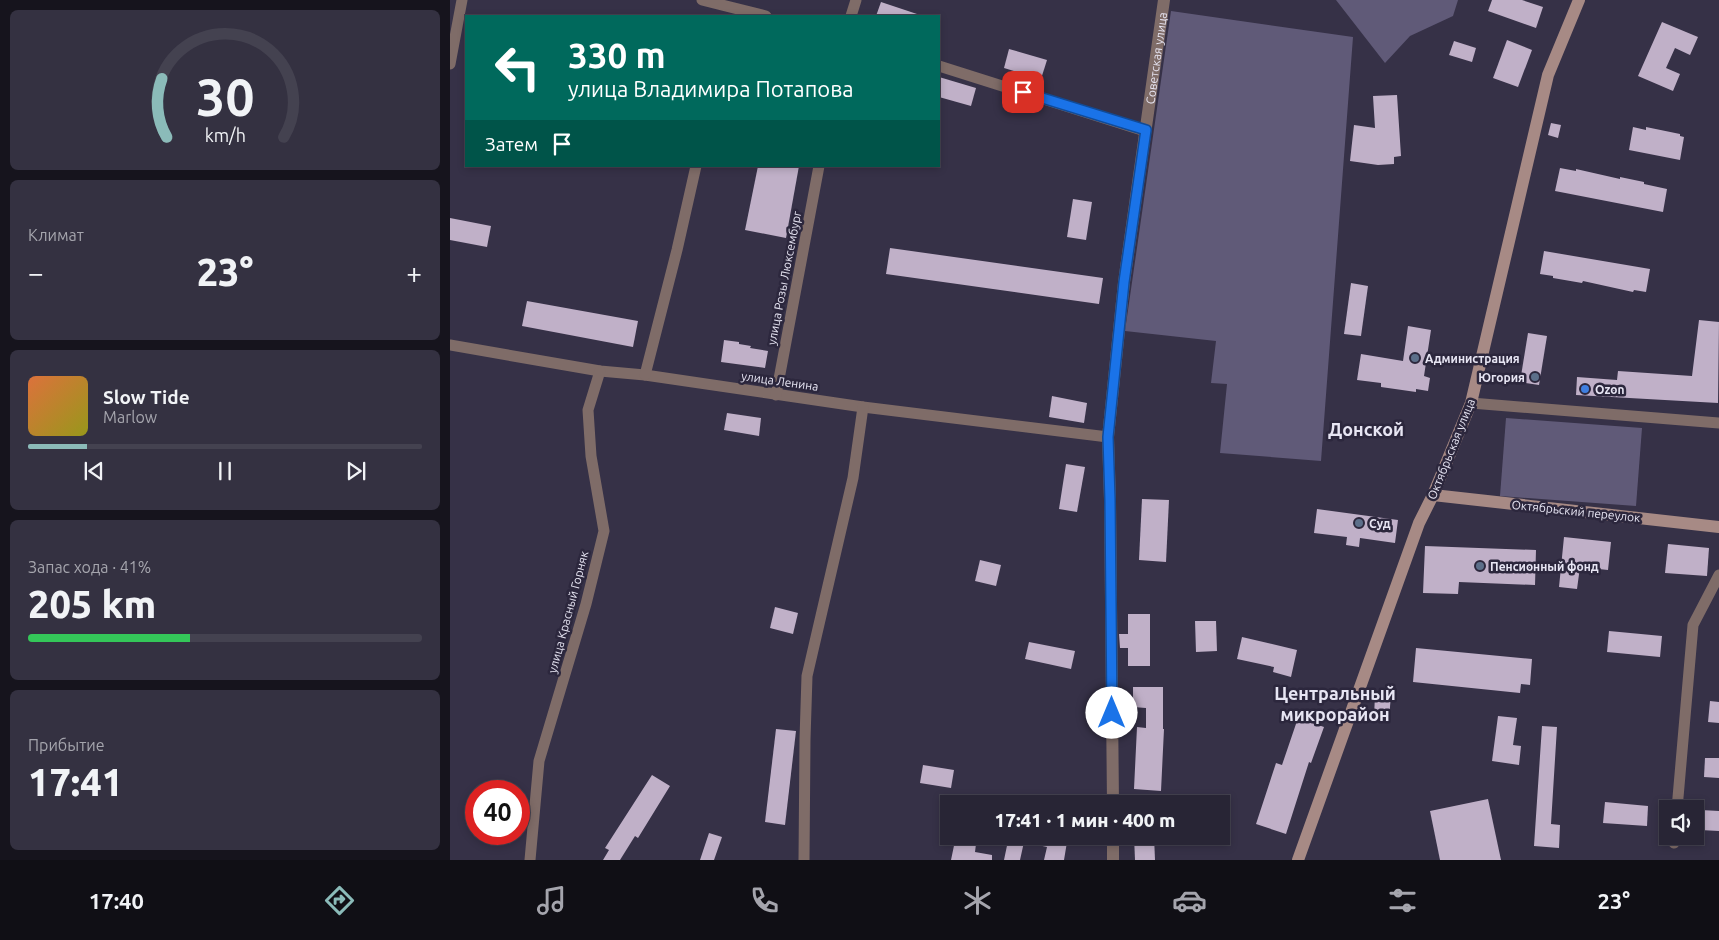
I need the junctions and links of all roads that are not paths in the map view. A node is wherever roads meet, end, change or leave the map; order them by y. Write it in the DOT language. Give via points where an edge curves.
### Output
graph roads {
  1 [pos="462,0"];
  2 [pos="702,0"];
  3 [pos="856,0"];
  4 [pos="1164,0"];
  5 [pos="1579,0"];
  6 [pos="738,9"];
  7 [pos="762,15"];
  8 [pos="851,15"];
  9 [pos="450,64"];
  10 [pos="940,66"];
  11 [pos="1146,130"];
  12 [pos="696,167"];
  13 [pos="819,167"];
  14 [pos="450,345"];
  15 [pos="600,371"];
  16 [pos="645,375"];
  17 [pos="776,395"];
  18 [pos="1471,403"];
  19 [pos="863,407"];
  20 [pos="1719,423"];
  21 [pos="1108,437"];
  22 [pos="1433,495"];
  23 [pos="1719,527"];
  24 [pos="1719,575"];
  25 [pos="1113,795"];
  26 [pos="1678,800"];
  27 [pos="1113,845"];
  28 [pos="530,860"];
  29 [pos="804,860"];
  30 [pos="1114,860"];
  31 [pos="1298,860"];
  1 -- 9 [label="street"];
  2 -- 6 [label="street"];
  3 -- 8 [label="street"];
  4 -- 11 [label="street, Советская улица"];
  5 -- 18 [label="main road, Октябрьская улица" via="1548,75"];
  6 -- 7 [label="street"];
  10 -- 11 [label="street"];
  11 -- 21 [label="street, Советская улица" via="1124,282"];
  12 -- 16 [label="street"];
  13 -- 17 [label="street, улица Розы Люксембург"];
  14 -- 15 [label="street, улица Ленина"];
  15 -- 16 [label="street, улица Ленина"];
  15 -- 28 [label="street, улица Красный Горняк" via="588,410 591,456 604,531 586,604 538,760"];
  16 -- 17 [label="street, улица Ленина"];
  17 -- 19 [label="street, улица Ленина"];
  18 -- 20 [label="street"];
  18 -- 22 [label="main road, Октябрьская улица"];
  19 -- 21 [label="street, улица Ленина"];
  19 -- 29 [label="street" via="853,478 807,676"];
  21 -- 25 [label="street, Советская улица"];
  22 -- 23 [label="main road, Октябрьский переулок"];
  22 -- 31 [label="main road, Октябрьская улица" via="1416,532"];
  24 -- 26 [label="street" via="1693,625"];
  27 -- 30 [label="street"];
}
